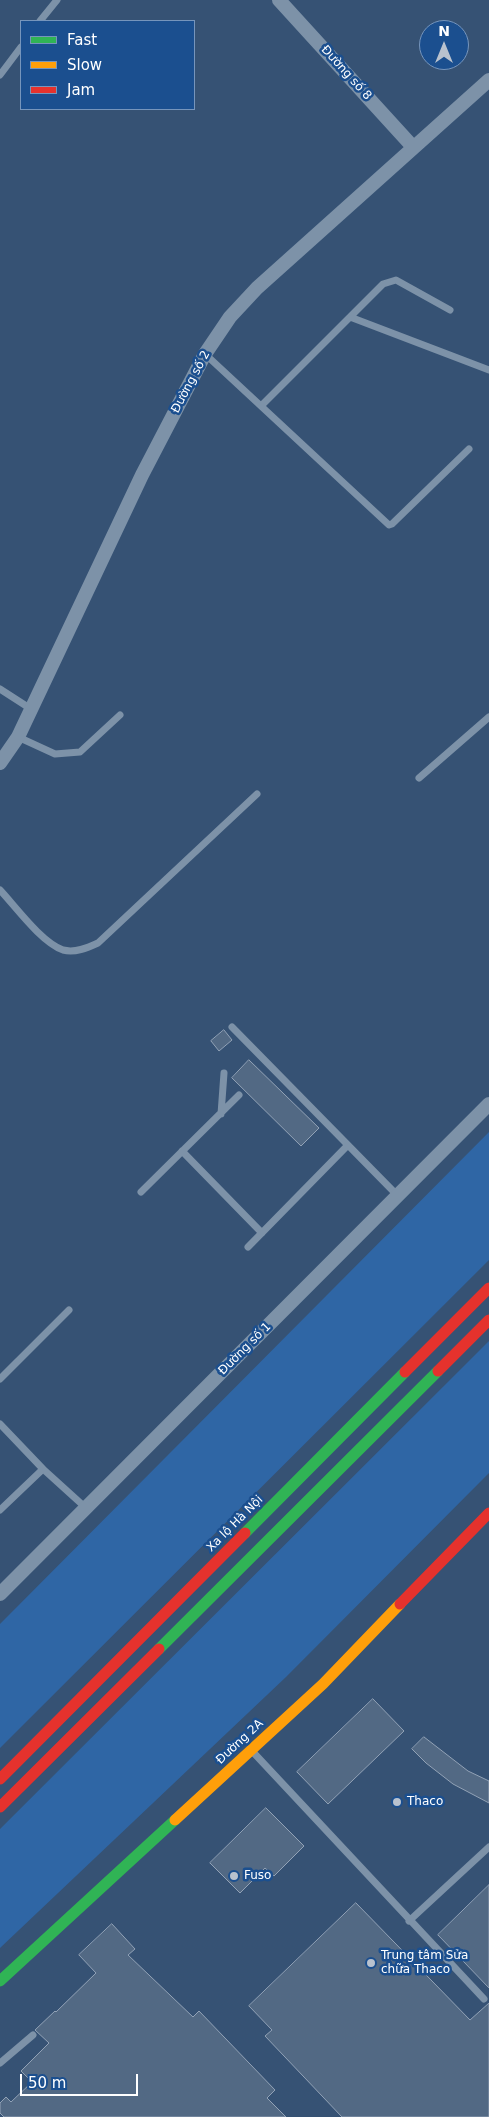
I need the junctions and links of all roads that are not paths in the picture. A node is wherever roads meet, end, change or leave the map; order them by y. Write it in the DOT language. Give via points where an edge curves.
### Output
graph roads {
  1 [pos="56,0"];
  2 [pos="279,0"];
  3 [pos="41,20"];
  4 [pos="20,47"];
  5 [pos="0,74"];
  6 [pos="489,80"];
  7 [pos="413,147"];
  8 [pos="450,310"];
  9 [pos="350,317"];
  10 [pos="205,354"];
  11 [pos="489,370"];
  12 [pos="260,406"];
  13 [pos="469,449"];
  14 [pos="0,689"];
  15 [pos="30,709"];
  16 [pos="120,716"];
  17 [pos="489,717"];
  18 [pos="18,736"];
  19 [pos="0,764"];
  20 [pos="419,778"];
  21 [pos="257,794"];
  22 [pos="0,890"];
  23 [pos="232,1027"];
  24 [pos="224,1073"];
  25 [pos="240,1095"];
  26 [pos="489,1104"];
  27 [pos="221,1114"];
  28 [pos="348,1145"];
  29 [pos="182,1151"];
  30 [pos="141,1192"];
  31 [pos="397,1195"];
  32 [pos="262,1233"];
  33 [pos="248,1247"];
  34 [pos="489,1288"];
  35 [pos="69,1310"];
  36 [pos="489,1320"];
  37 [pos="0,1379"];
  38 [pos="0,1424"];
  39 [pos="43,1469"];
  40 [pos="87,1508"];
  41 [pos="0,1510"];
  42 [pos="489,1513"];
  43 [pos="0,1594"];
  44 [pos="252,1750"];
  45 [pos="0,1779"];
  46 [pos="0,1807"];
  47 [pos="489,1847"];
  48 [pos="409,1921"];
  49 [pos="0,1981"];
  50 [pos="484,1999"];
  51 [pos="33,2035"];
  52 [pos="0,2063"];
  1 -- 3 [label="lane"];
  2 -- 7 [label="street, Đường số 8"];
  4 -- 5 [label="lane"];
  6 -- 7 [label="street, Đường số 2"];
  7 -- 10 [label="street, Đường số 2" via="257,288 230,317"];
  8 -- 9 [label="lane" via="396,280 384,284"];
  9 -- 11 [label="lane"];
  9 -- 12 [label="lane"];
  10 -- 12 [label="lane"];
  10 -- 15 [label="street, Đường số 2" via="142,475"];
  12 -- 13 [label="lane" via="389,525"];
  14 -- 15 [label="lane"];
  15 -- 18 [label="street, Đường số 2"];
  16 -- 18 [label="lane" via="80,752 55,754"];
  17 -- 20 [label="lane"];
  18 -- 19 [label="street, Đường số 2"];
  21 -- 22 [label="lane" via="98,943 82,950 64,950 46,939"];
  23 -- 28 [label="lane"];
  24 -- 27 [label="lane"];
  25 -- 27 [label="lane"];
  26 -- 31 [label="street, Đường số 1"];
  27 -- 29 [label="lane"];
  28 -- 31 [label="lane"];
  28 -- 32 [label="lane"];
  29 -- 30 [label="lane"];
  29 -- 32 [label="lane"];
  31 -- 40 [label="street, Đường số 1"];
  32 -- 33 [label="lane"];
  34 -- 45 [label="main road, Xa lộ Hà Nội"];
  35 -- 37 [label="lane"];
  36 -- 46 [label="main road"];
  38 -- 39 [label="lane"];
  39 -- 40 [label="lane"];
  39 -- 41 [label="lane"];
  40 -- 43 [label="street, Đường số 1"];
  42 -- 44 [label="main road, Đường 2A" via="323,1684"];
  44 -- 48 [label="lane"];
  44 -- 49 [label="main road, Đường 2A"];
  47 -- 48 [label="lane"];
  48 -- 50 [label="lane"];
  51 -- 52 [label="lane"];
}
